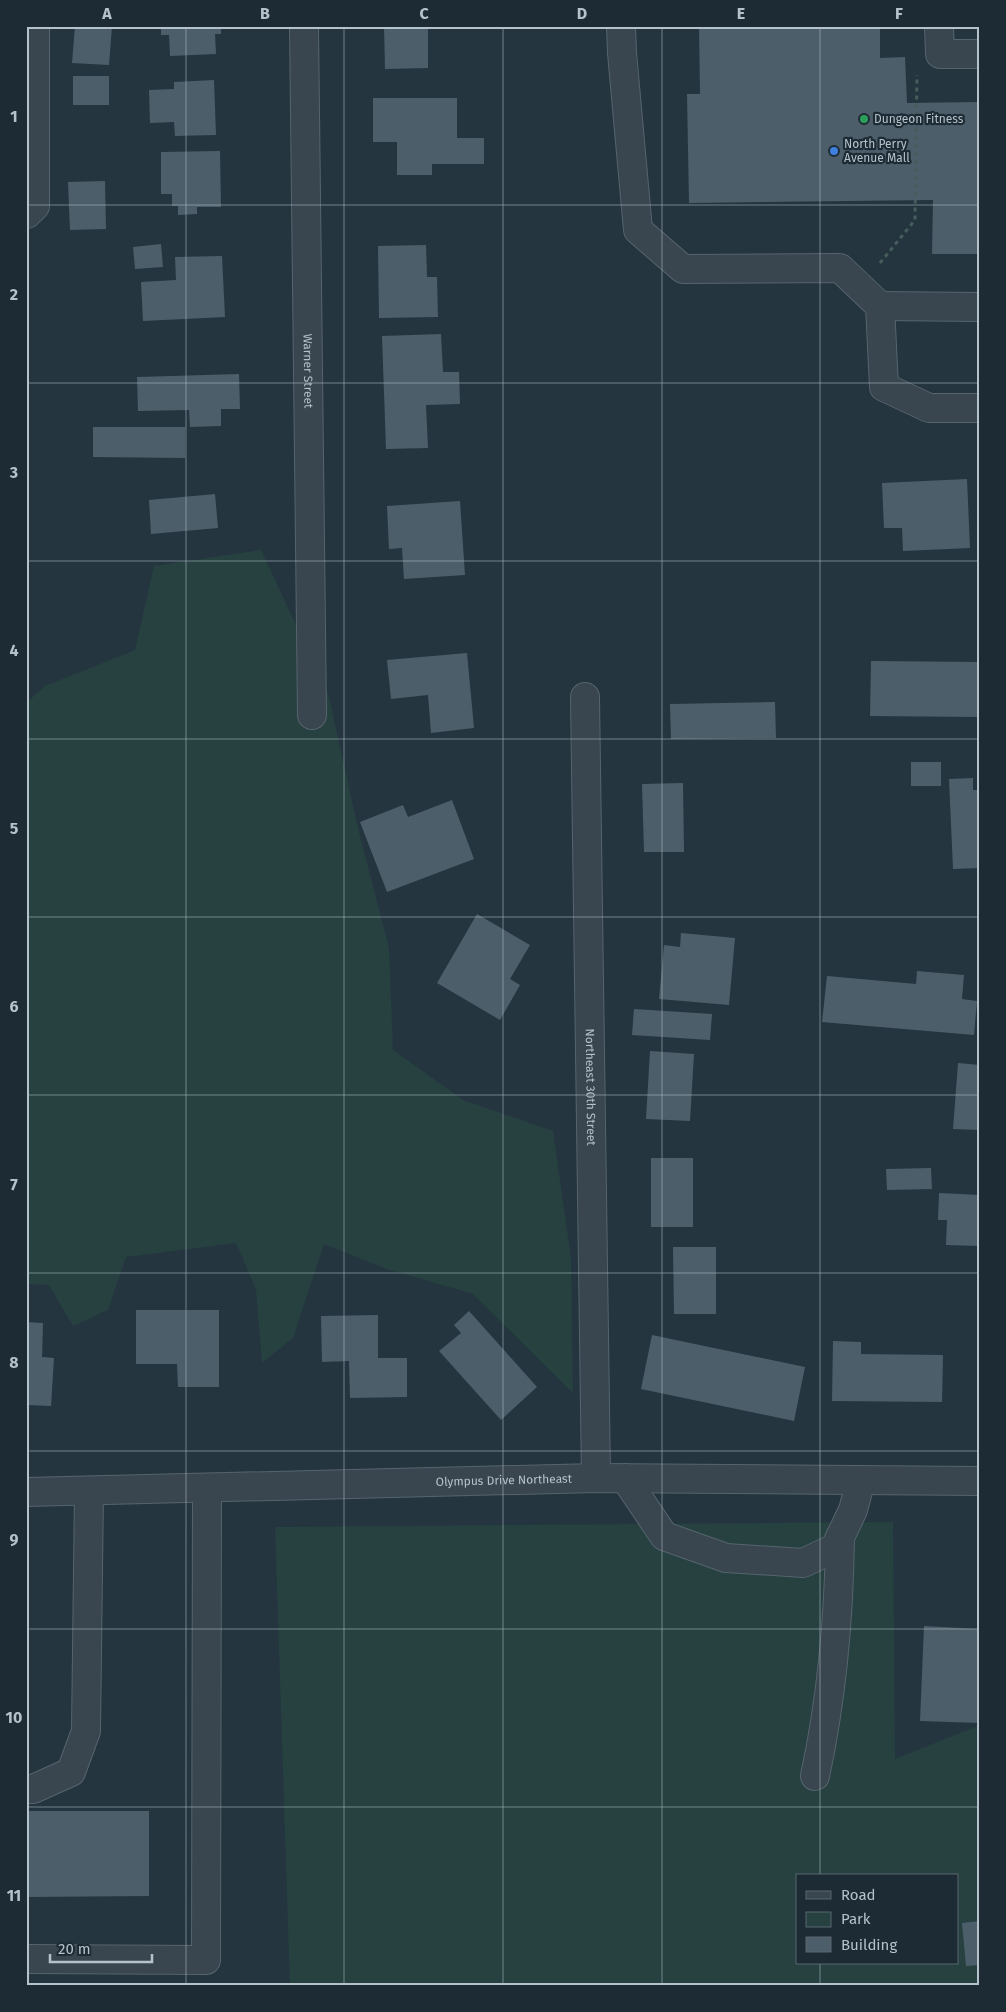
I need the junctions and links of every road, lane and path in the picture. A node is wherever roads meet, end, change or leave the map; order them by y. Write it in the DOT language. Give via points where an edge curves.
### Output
graph roads {
  1 [pos="34,26"];
  2 [pos="304,26"];
  3 [pos="621,26"];
  4 [pos="939,26"];
  5 [pos="940,54"];
  6 [pos="980,54"];
  7 [pos="27,214"];
  8 [pos="860,287"];
  9 [pos="880,306"];
  10 [pos="980,306"];
  11 [pos="980,408"];
  12 [pos="585,697"];
  13 [pos="312,715"];
  14 [pos="596,1478"];
  15 [pos="625,1478"];
  16 [pos="862,1480"];
  17 [pos="980,1481"];
  18 [pos="207,1488"];
  19 [pos="89,1490"];
  20 [pos="26,1492"];
  21 [pos="840,1537"];
  22 [pos="815,1776"];
  23 [pos="26,1789"];
  24 [pos="26,1959"];
  1 -- 7 [label="street" via="35,206"];
  2 -- 13 [label="street, Warner Street"];
  3 -- 8 [label="street" via="638,230 683,268 840,268"];
  4 -- 5 [label="street"];
  5 -- 6 [label="street"];
  5 -- 8 [label="path" via="917,72 915,220"];
  8 -- 9 [label="street"];
  9 -- 10 [label="street"];
  9 -- 11 [label="street" via="884,386 929,408"];
  12 -- 14 [label="street, Northeast 30th Street"];
  14 -- 15 [label="street, Olympus Drive Northeast"];
  14 -- 18 [label="street, Olympus Drive Northeast"];
  15 -- 16 [label="street, Olympus Drive Northeast"];
  15 -- 21 [label="street" via="664,1536 726,1558 803,1563 835,1548"];
  16 -- 17 [label="street, Olympus Drive Northeast"];
  16 -- 21 [label="street"];
  18 -- 19 [label="street, Olympus Drive Northeast"];
  18 -- 24 [label="street" via="206,1960"];
  19 -- 20 [label="street, Olympus Drive Northeast"];
  19 -- 23 [label="street" via="86,1731 71,1772"];
  21 -- 22 [label="street" via="835,1652 825,1730"];
}
